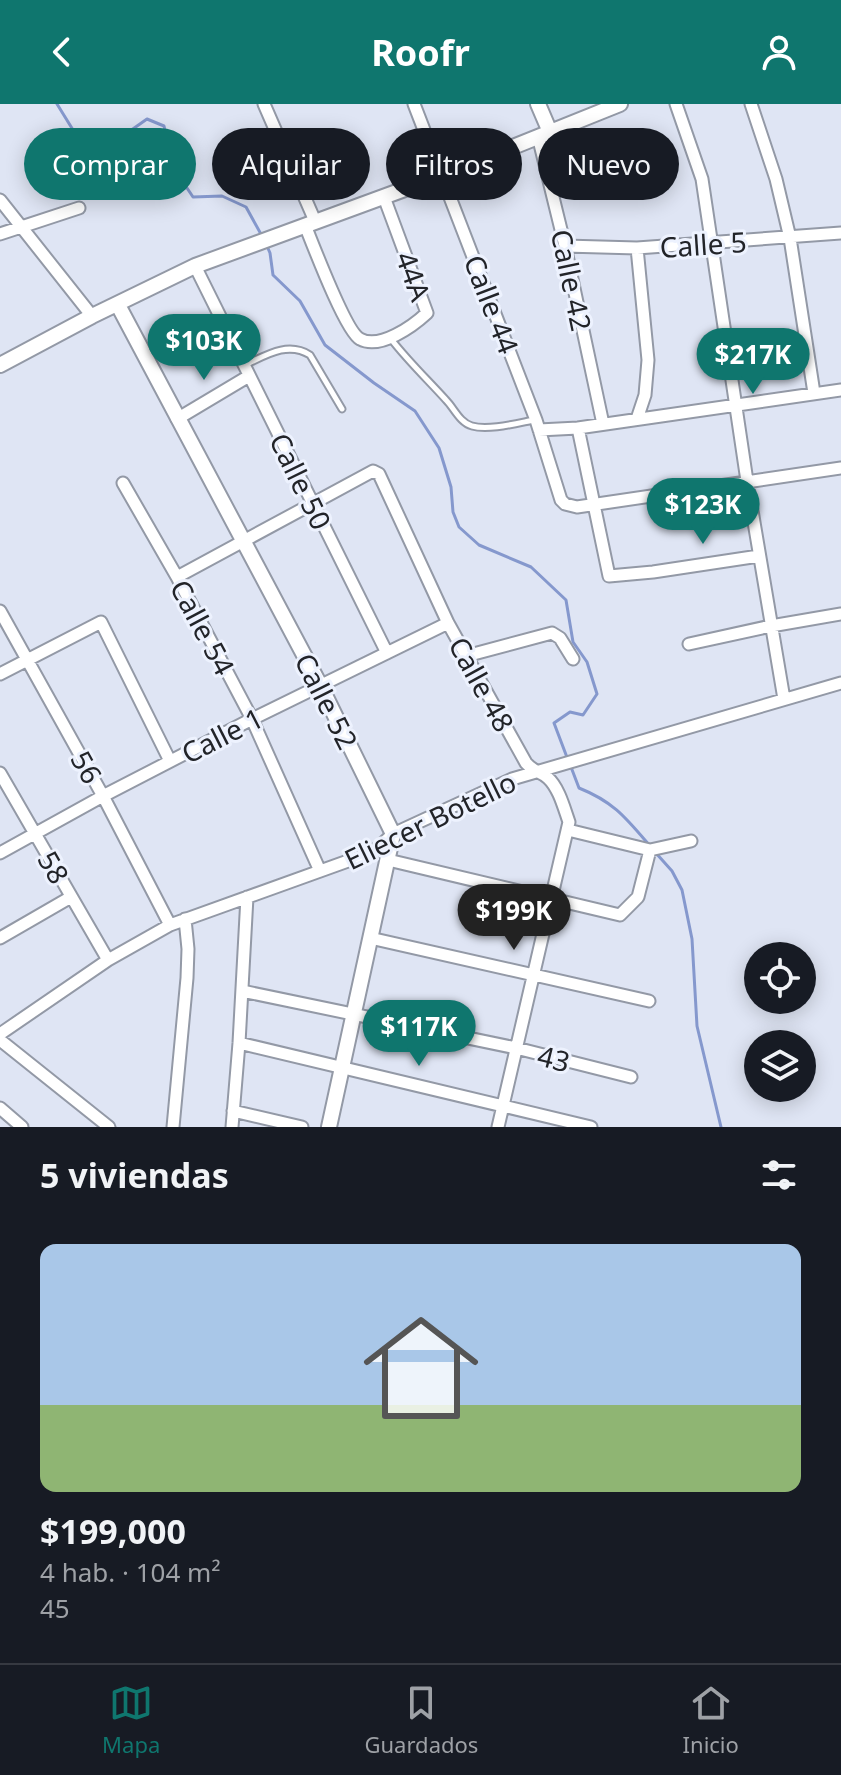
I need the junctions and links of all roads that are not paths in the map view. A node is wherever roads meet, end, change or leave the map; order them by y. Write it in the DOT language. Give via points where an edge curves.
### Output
graph roads {
  1 [pos="264,104"];
  2 [pos="414,104"];
  3 [pos="538,104"];
  4 [pos="620,104"];
  5 [pos="676,104"];
  6 [pos="751,104"];
  7 [pos="424,128"];
  8 [pos="543,128"];
  9 [pos="559,128"];
  10 [pos="384,197"];
  11 [pos="0,200"];
  12 [pos="452,200"];
  13 [pos="556,200"];
  14 [pos="79,208"];
  15 [pos="310,223"];
  16 [pos="21,226"];
  17 [pos="841,233"];
  18 [pos="0,234"];
  19 [pos="790,238"];
  20 [pos="712,243"];
  21 [pos="565,246"];
  22 [pos="637,248"];
  23 [pos="195,266"];
  24 [pos="118,305"];
  25 [pos="92,316"];
  26 [pos="391,339"];
  27 [pos="0,365"];
  28 [pos="247,370"];
  29 [pos="841,390"];
  30 [pos="814,393"];
  31 [pos="736,404"];
  32 [pos="342,409"];
  33 [pos="177,419"];
  34 [pos="637,419"];
  35 [pos="603,424"];
  36 [pos="538,425"];
  37 [pos="578,428"];
  38 [pos="841,468"];
  39 [pos="747,481"];
  40 [pos="123,483"];
  41 [pos="313,503"];
  42 [pos="594,504"];
  43 [pos="244,541"];
  44 [pos="759,556"];
  45 [pos="177,577"];
  46 [pos="0,611"];
  47 [pos="841,614"];
  48 [pos="448,623"];
  49 [pos="771,626"];
  50 [pos="689,644"];
  51 [pos="387,653"];
  52 [pos="466,656"];
  53 [pos="573,659"];
  54 [pos="27,660"];
  55 [pos="0,674"];
  56 [pos="841,683"];
  57 [pos="321,687"];
  58 [pos="784,699"];
  59 [pos="252,719"];
  60 [pos="170,761"];
  61 [pos="533,771"];
  62 [pos="0,773"];
  63 [pos="103,796"];
  64 [pos="568,830"];
  65 [pos="34,833"];
  66 [pos="393,834"];
  67 [pos="691,841"];
  68 [pos="650,850"];
  69 [pos="0,853"];
  70 [pos="388,860"];
  71 [pos="320,871"];
  72 [pos="71,897"];
  73 [pos="247,897"];
  74 [pos="551,898"];
  75 [pos="185,919"];
  76 [pos="170,925"];
  77 [pos="0,938"];
  78 [pos="370,938"];
  79 [pos="108,960"];
  80 [pos="533,974"];
  81 [pos="242,991"];
  82 [pos="649,1001"];
  83 [pos="354,1014"];
  84 [pos="0,1034"];
  85 [pos="0,1040"];
  86 [pos="239,1043"];
  87 [pos="516,1048"];
  88 [pos="342,1068"];
  89 [pos="631,1077"];
  90 [pos="502,1105"];
  91 [pos="0,1108"];
  92 [pos="233,1111"];
  93 [pos="22,1127"];
  94 [pos="109,1127"];
  95 [pos="173,1127"];
  96 [pos="232,1127"];
  97 [pos="302,1127"];
  98 [pos="329,1127"];
  99 [pos="498,1127"];
  100 [pos="591,1127"];
  1 -- 15 [label="street"];
  2 -- 7 [label="street, Calle 44"];
  3 -- 8 [label="street"];
  4 -- 9 [label="street"];
  5 -- 20 [label="street" via="702,179"];
  6 -- 19 [label="street"];
  10 -- 15 [label="street"];
  10 -- 26 [label="street, 44A" via="427,313"];
  11 -- 16 [label="street"];
  12 -- 36 [label="street, Calle 44"];
  13 -- 21 [label="street, Calle 42"];
  14 -- 16 [label="street"];
  15 -- 23 [label="street"];
  15 -- 26 [label="street" via="339,306 356,337"];
  16 -- 18 [label="street"];
  16 -- 25 [label="street"];
  17 -- 19 [label="street, Calle 5"];
  19 -- 20 [label="street, Calle 5"];
  19 -- 30 [label="street"];
  20 -- 22 [label="street, Calle 5"];
  20 -- 31 [label="street"];
  21 -- 22 [label="street, Calle 5"];
  21 -- 35 [label="street, Calle 42"];
  22 -- 34 [label="street" via="648,378"];
  23 -- 24 [label="street"];
  23 -- 28 [label="street, Calle 50"];
  24 -- 25 [label="street"];
  24 -- 33 [label="street, Calle 52"];
  25 -- 27 [label="street"];
  26 -- 36 [label="lane" via="470,426"];
  28 -- 32 [label="lane" via="273,351 302,350"];
  28 -- 33 [label="street"];
  28 -- 41 [label="street, Calle 50"];
  29 -- 30 [label="street"];
  30 -- 31 [label="street"];
  31 -- 34 [label="street"];
  31 -- 39 [label="street"];
  33 -- 43 [label="street, Calle 52"];
  34 -- 35 [label="street"];
  35 -- 37 [label="street"];
  36 -- 37 [label="street"];
  36 -- 42 [label="street, Calle 44" via="561,500 577,507"];
  37 -- 42 [label="street"];
  38 -- 39 [label="street"];
  39 -- 42 [label="street"];
  39 -- 44 [label="street"];
  40 -- 45 [label="street, Calle 54"];
  41 -- 43 [label="street"];
  41 -- 48 [label="street, Calle 48" via="373,471 379,474"];
  41 -- 51 [label="street, Calle 50"];
  42 -- 44 [label="street" via="609,576"];
  43 -- 45 [label="street"];
  43 -- 57 [label="street, Calle 52"];
  44 -- 49 [label="street"];
  45 -- 59 [label="street, Calle 54"];
  46 -- 54 [label="street, 56"];
  47 -- 49 [label="street"];
  48 -- 51 [label="street, Calle 1"];
  48 -- 52 [label="street, Calle 48"];
  49 -- 50 [label="street"];
  49 -- 58 [label="street"];
  51 -- 57 [label="street, Calle 1"];
  52 -- 53 [label="street" via="552,633"];
  52 -- 61 [label="street, Calle 48"];
  54 -- 55 [label="street"];
  54 -- 60 [label="street" via="101,622"];
  54 -- 63 [label="street, 56"];
  56 -- 58 [label="street, Eliecer Botello"];
  57 -- 59 [label="street, Calle 1"];
  57 -- 66 [label="street, Calle 52"];
  58 -- 61 [label="street, Eliecer Botello"];
  59 -- 60 [label="street, Calle 1"];
  59 -- 71 [label="street, Calle 54"];
  60 -- 63 [label="street, Calle 1"];
  61 -- 64 [label="street, Calle 48" via="556,789"];
  61 -- 66 [label="street, Eliecer Botello"];
  62 -- 65 [label="street, 58"];
  63 -- 65 [label="street, Calle 1"];
  63 -- 76 [label="street, 56"];
  64 -- 68 [label="street"];
  64 -- 74 [label="street, Calle 48"];
  65 -- 69 [label="street, Calle 1"];
  65 -- 72 [label="street, 58"];
  66 -- 70 [label="street"];
  66 -- 71 [label="street, Eliecer Botello" via="373,852"];
  67 -- 68 [label="street"];
  68 -- 74 [label="street" via="638,897 620,915"];
  70 -- 74 [label="street"];
  70 -- 78 [label="street"];
  71 -- 73 [label="street, Eliecer Botello"];
  72 -- 77 [label="street"];
  72 -- 79 [label="street, 58"];
  73 -- 75 [label="street, Eliecer Botello"];
  73 -- 81 [label="street"];
  74 -- 80 [label="street, Calle 48"];
  75 -- 76 [label="street, Eliecer Botello"];
  75 -- 95 [label="street" via="188,949"];
  76 -- 79 [label="street, Eliecer Botello"];
  78 -- 80 [label="street"];
  78 -- 83 [label="street"];
  79 -- 84 [label="street, Eliecer Botello"];
  80 -- 82 [label="street"];
  80 -- 87 [label="street, Calle 48"];
  81 -- 83 [label="street, 43"];
  81 -- 86 [label="street"];
  83 -- 87 [label="street, 43"];
  83 -- 88 [label="street"];
  85 -- 94 [label="street"];
  86 -- 88 [label="street"];
  86 -- 92 [label="street"];
  87 -- 89 [label="street, 43"];
  87 -- 90 [label="street, Calle 48"];
  88 -- 90 [label="street"];
  88 -- 98 [label="street"];
  90 -- 99 [label="street, Calle 48"];
  90 -- 100 [label="street"];
  91 -- 93 [label="street"];
  92 -- 96 [label="street"];
  92 -- 97 [label="street"];
}
